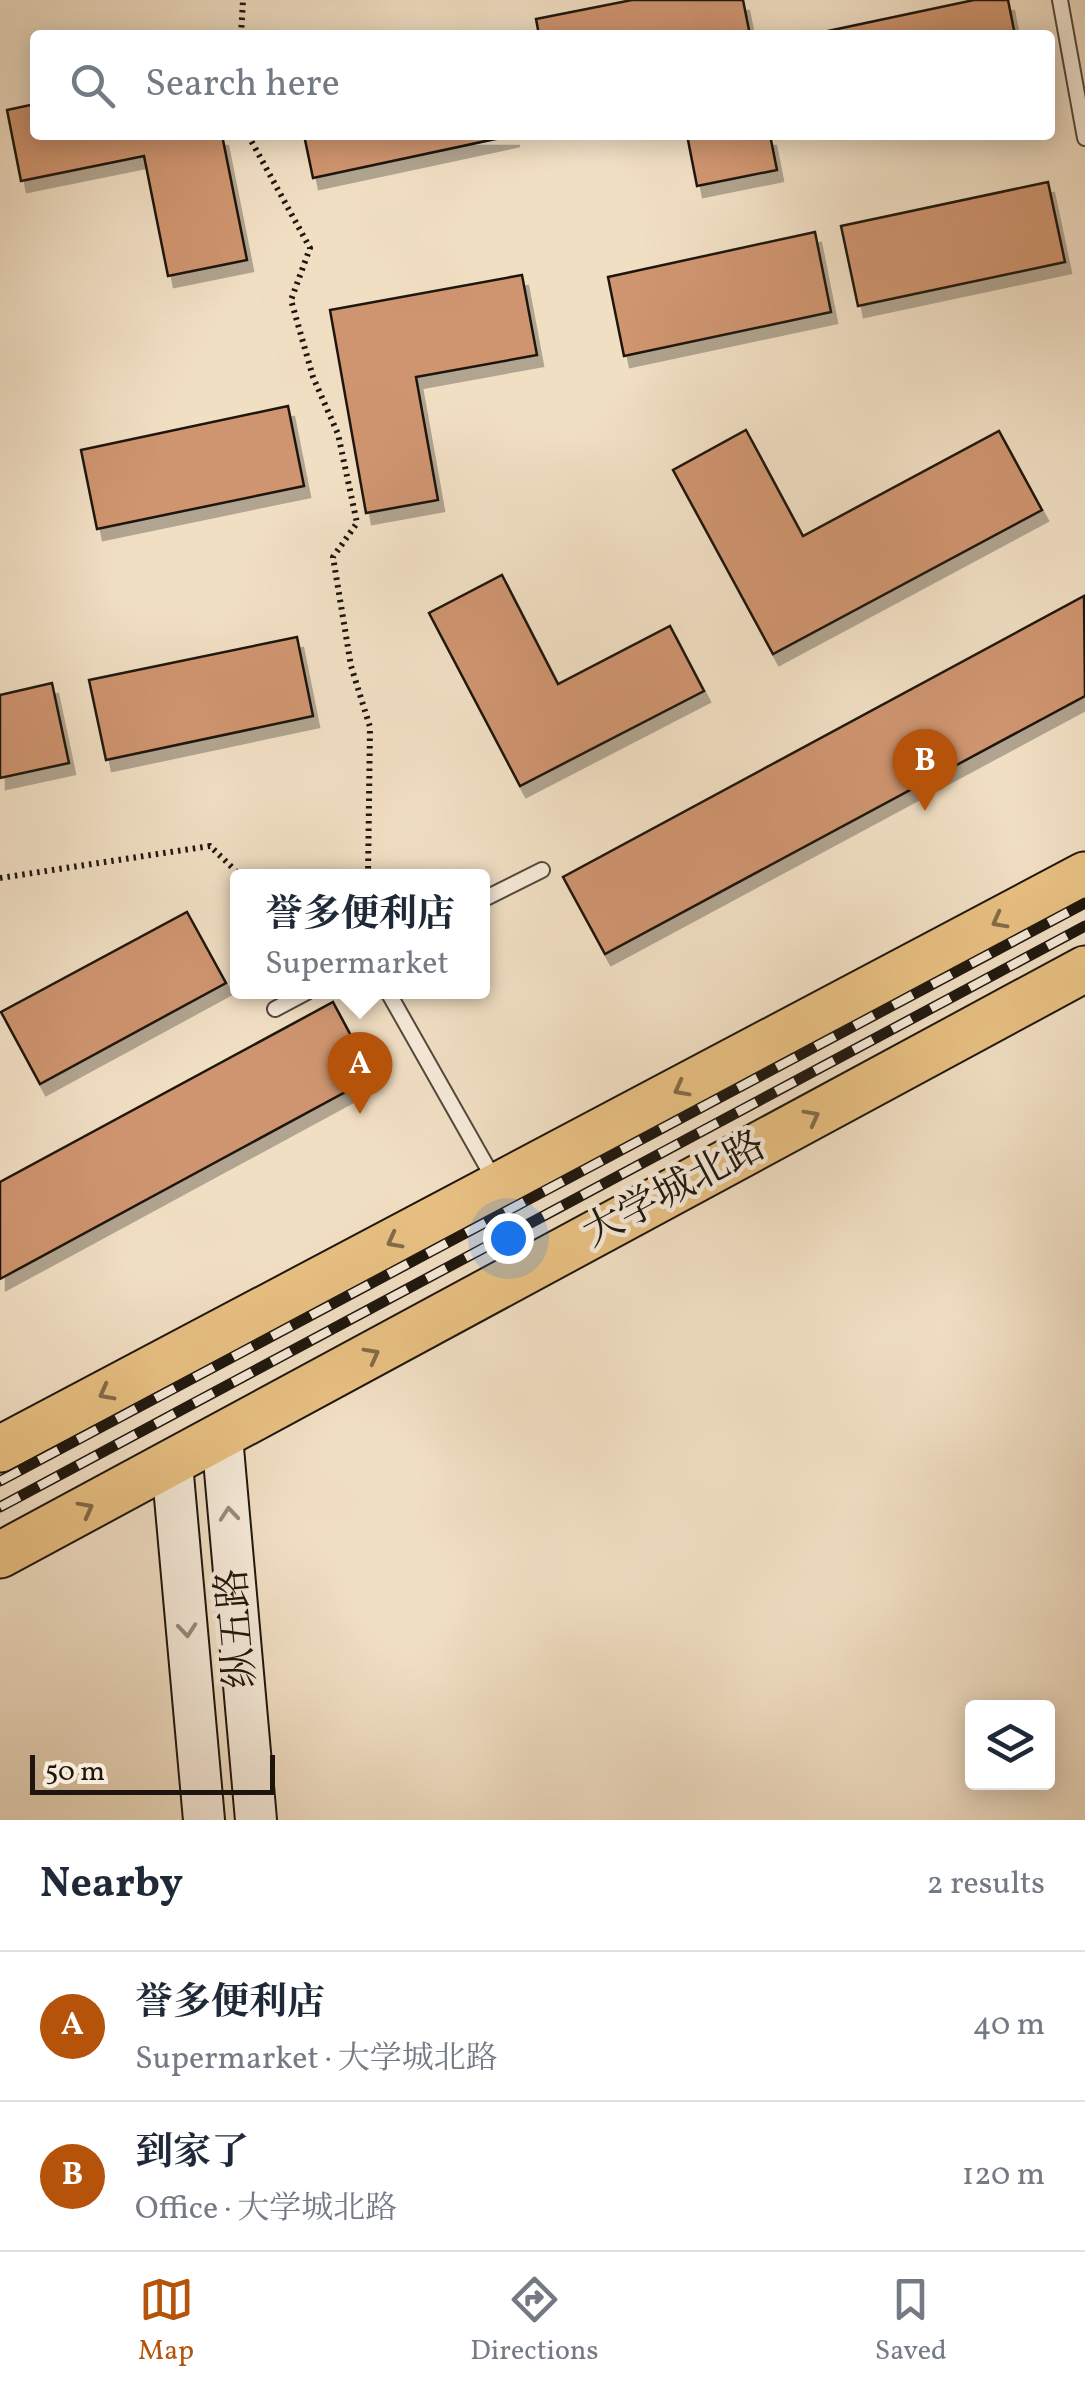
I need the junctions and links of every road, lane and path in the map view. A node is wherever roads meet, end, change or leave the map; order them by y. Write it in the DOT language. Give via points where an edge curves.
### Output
graph roads {
  1 [pos="243,0"];
  2 [pos="1060,0"];
  3 [pos="241,30"];
  4 [pos="1085,138"];
  5 [pos="251,140"];
  6 [pos="234,869"];
  7 [pos="368,869"];
  8 [pos="542,870"];
  9 [pos="1085,875"];
  10 [pos="0,878"];
  11 [pos="490,896"];
  12 [pos="1085,970"];
  13 [pos="294,999"];
  14 [pos="392,999"];
  15 [pos="275,1009"];
  16 [pos="498,1186"];
  17 [pos="222,1437"];
  18 [pos="0,1450"];
  19 [pos="172,1464"];
  20 [pos="0,1555"];
  21 [pos="204,1820"];
  22 [pos="256,1820"];
  1 -- 3 [label="path"];
  2 -- 4 [label="lane"];
  5 -- 7 [label="path" via="310,248 291,300 338,434 356,523 333,557 350,666 370,727"];
  6 -- 10 [label="path" via="210,846"];
  8 -- 11 [label="lane"];
  9 -- 16 [label="main road, one-way"];
  17 -- 12 [label="main road, 大学城北路, one-way"];
  13 -- 15 [label="lane"];
  14 -- 16 [label="lane"];
  16 -- 18 [label="main road, one-way"];
  17 -- 19 [label="main road, 大学城北路"];
  22 -- 17 [label="main road, 纵五路, one-way"];
  20 -- 19 [label="main road, 大学城北路, one-way"];
  19 -- 21 [label="main road, 纵五路, one-way"];
}
